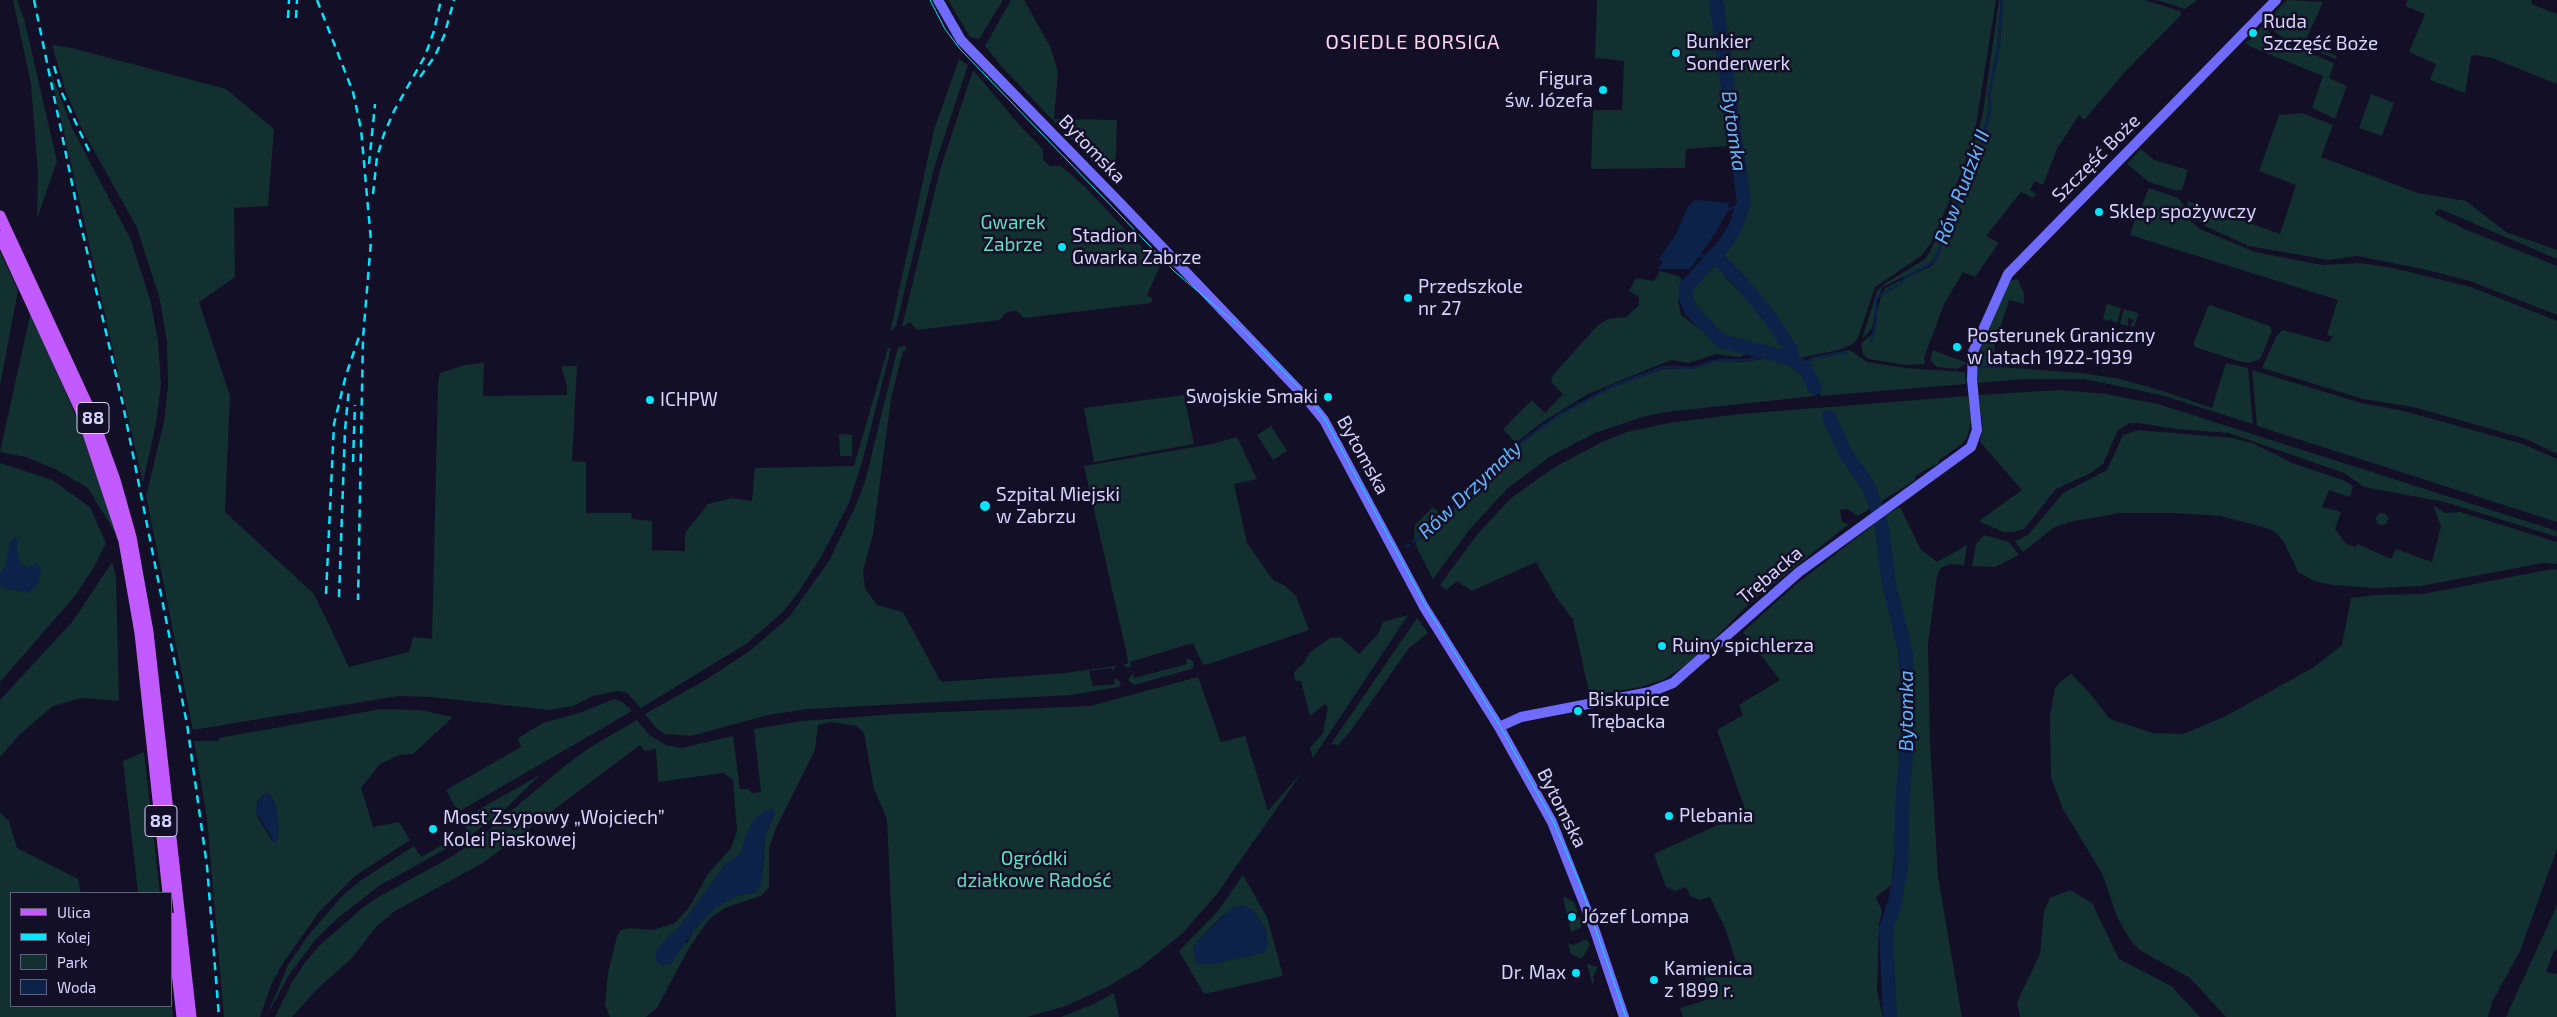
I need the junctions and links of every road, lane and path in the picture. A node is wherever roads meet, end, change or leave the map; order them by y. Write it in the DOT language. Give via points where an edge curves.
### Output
graph roads {
  1 [pos="938,0"];
  2 [pos="2276,0"];
  3 [pos="0,216"];
  4 [pos="0,236"];
  5 [pos="1972,361"];
  6 [pos="1499,727"];
  7 [pos="156,745"];
  8 [pos="168,892"];
  9 [pos="172,927"];
  10 [pos="182,1017"];
  11 [pos="191,1017"];
  12 [pos="1624,1017"];
  1 -- 6 [label="street, Bytomska" via="960,40 1121,204 1319,414 1338,443 1424,607"];
  2 -- 5 [label="street, Szczęść Boże" via="2014,265 1978,337"];
  3 -- 7 [label="main road, 88" via="79,383 115,480 144,600"];
  4 -- 7 [label="main road, 88" via="80,409 124,541"];
  5 -- 6 [label="street, Trębacka" via="1976,438 1964,453 1798,572 1673,683 1650,692 1521,717"];
  6 -- 12 [label="street, Bytomska" via="1564,848"];
  7 -- 8 [label="main road, 88"];
  7 -- 11 [label="main road, 88"];
  9 -- 10 [label="main road"];
}
